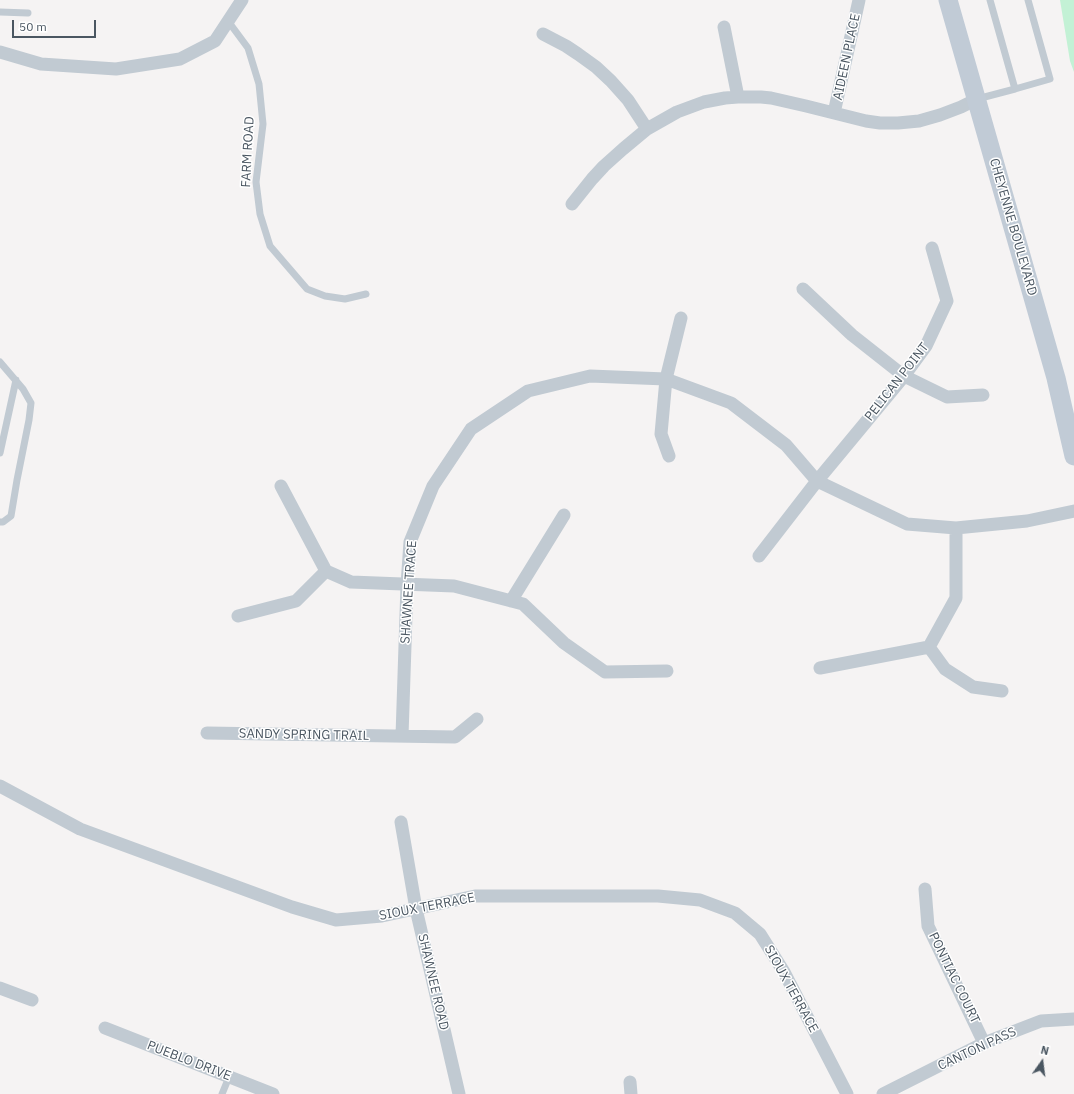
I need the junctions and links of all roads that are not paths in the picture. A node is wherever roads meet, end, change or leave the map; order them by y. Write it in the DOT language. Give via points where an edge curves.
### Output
graph roads {
  1 [pos="242,0"];
  2 [pos="859,0"];
  3 [pos="948,0"];
  4 [pos="990,0"];
  5 [pos="1028,0"];
  6 [pos="0,12"];
  7 [pos="28,13"];
  8 [pos="228,21"];
  9 [pos="724,27"];
  10 [pos="543,34"];
  11 [pos="0,52"];
  12 [pos="1015,89"];
  13 [pos="738,97"];
  14 [pos="976,99"];
  15 [pos="834,114"];
  16 [pos="647,129"];
  17 [pos="572,204"];
  18 [pos="932,248"];
  19 [pos="803,289"];
  20 [pos="366,294"];
  21 [pos="681,318"];
  22 [pos="0,362"];
  23 [pos="904,376"];
  24 [pos="666,379"];
  25 [pos="16,380"];
  26 [pos="983,395"];
  27 [pos="0,453"];
  28 [pos="669,456"];
  29 [pos="1074,456"];
  30 [pos="817,481"];
  31 [pos="281,486"];
  32 [pos="1074,511"];
  33 [pos="564,515"];
  34 [pos="0,522"];
  35 [pos="956,528"];
  36 [pos="760,556"];
  37 [pos="326,571"];
  38 [pos="407,585"];
  39 [pos="511,601"];
  40 [pos="238,616"];
  41 [pos="929,647"];
  42 [pos="820,668"];
  43 [pos="667,671"];
  44 [pos="1002,691"];
  45 [pos="477,720"];
  46 [pos="207,734"];
  47 [pos="402,736"];
  48 [pos="0,786"];
  49 [pos="401,822"];
  50 [pos="925,888"];
  51 [pos="416,909"];
  52 [pos="0,988"];
  53 [pos="32,1000"];
  54 [pos="1074,1019"];
  55 [pos="105,1028"];
  56 [pos="984,1043"];
  57 [pos="229,1077"];
  58 [pos="222,1094"];
  59 [pos="273,1094"];
  60 [pos="459,1094"];
  61 [pos="846,1094"];
  62 [pos="883,1094"];
  1 -- 8 [label="street"];
  2 -- 15 [label="street, AIDEEN PLACE"];
  3 -- 14 [label="street, CHEYENNE BOULEVARD"];
  4 -- 12 [label="lane"];
  5 -- 12 [label="lane" via="1050,80"];
  6 -- 7 [label="lane"];
  8 -- 11 [label="street" via="214,41 180,59 116,69 41,64"];
  8 -- 20 [label="lane, FARM ROAD" via="248,48 259,84 263,124 256,182 260,214 270,246 307,289 325,296 345,299"];
  9 -- 13 [label="street"];
  10 -- 16 [label="street" via="578,54 612,81"];
  12 -- 14 [label="lane"];
  13 -- 15 [label="street" via="772,98"];
  13 -- 16 [label="street" via="694,105"];
  14 -- 15 [label="street" via="919,121 880,123"];
  14 -- 29 [label="street, CHEYENNE BOULEVARD" via="1056,378"];
  16 -- 17 [label="street" via="604,166"];
  18 -- 23 [label="street, PELICAN POINT" via="947,301 926,346"];
  19 -- 23 [label="street" via="852,335"];
  21 -- 24 [label="street"];
  22 -- 25 [label="lane"];
  23 -- 26 [label="street" via="946,396"];
  23 -- 30 [label="street, PELICAN POINT"];
  24 -- 28 [label="street" via="662,434"];
  24 -- 30 [label="street, SHAWNEE TRACE" via="731,403 786,445"];
  24 -- 38 [label="street, SHAWNEE TRACE" via="590,376 528,391 471,429 433,486 410,542"];
  25 -- 27 [label="lane"];
  25 -- 34 [label="lane" via="31,403 31,410 11,516"];
  30 -- 35 [label="street, SHAWNEE TRACE" via="907,524"];
  30 -- 36 [label="street, PELICAN POINT"];
  31 -- 37 [label="street"];
  32 -- 35 [label="street, SHAWNEE TRACE" via="1027,521"];
  33 -- 39 [label="street"];
  35 -- 41 [label="street" via="956,598"];
  37 -- 38 [label="street" via="351,582"];
  37 -- 40 [label="street" via="296,601"];
  38 -- 39 [label="street" via="454,586"];
  38 -- 47 [label="street, SHAWNEE TRACE"];
  39 -- 43 [label="street" via="523,604 564,643 605,672"];
  41 -- 42 [label="street"];
  41 -- 44 [label="street" via="945,669 973,687"];
  45 -- 47 [label="street, SANDY SPRING TRAIL" via="455,737"];
  46 -- 47 [label="street, SANDY SPRING TRAIL"];
  48 -- 51 [label="street, SIOUX TERRACE" via="80,829 292,907 336,920 382,916"];
  49 -- 51 [label="street, SHAWNEE ROAD"];
  50 -- 56 [label="street, PONTIAC COURT" via="928,926"];
  51 -- 60 [label="street, SHAWNEE ROAD"];
  51 -- 61 [label="street, SIOUX TERRACE" via="475,896 658,896 700,900 735,913 760,934 784,972"];
  52 -- 53 [label="street"];
  54 -- 56 [label="street, CANTON PASS" via="1041,1021"];
  55 -- 57 [label="street, PUEBLO DRIVE"];
  56 -- 62 [label="street, CANTON PASS"];
  57 -- 58 [label="lane"];
  57 -- 59 [label="street, PUEBLO DRIVE"];
}
